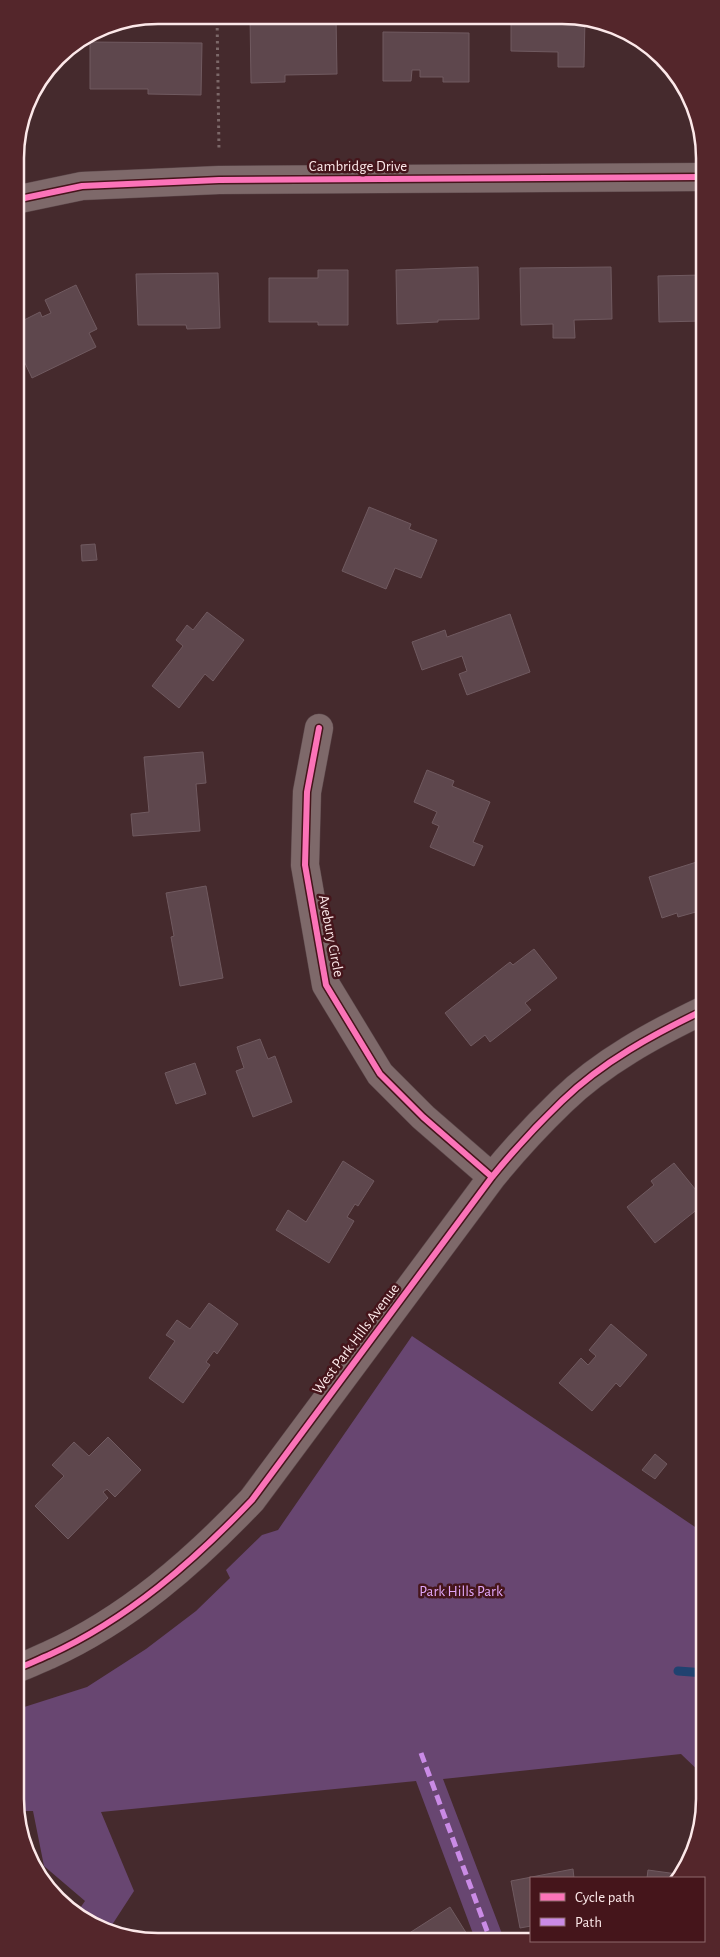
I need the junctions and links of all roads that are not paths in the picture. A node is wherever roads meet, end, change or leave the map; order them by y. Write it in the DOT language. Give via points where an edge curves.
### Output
graph roads {
  1 [pos="696,177"];
  2 [pos="24,198"];
  3 [pos="318,728"];
  4 [pos="696,1014"];
  5 [pos="492,1177"];
  6 [pos="24,1665"];
  1 -- 2 [label="street, Cambridge Drive" via="219,180 82,186"];
  3 -- 5 [label="street, Avebury Circle" via="307,792 305,865 326,985 380,1074 423,1117"];
  4 -- 5 [label="street, West Park Hills Avenue" via="612,1061 563,1099"];
  5 -- 6 [label="street, West Park Hills Avenue" via="252,1500 171,1577 120,1616 68,1646"];
}
